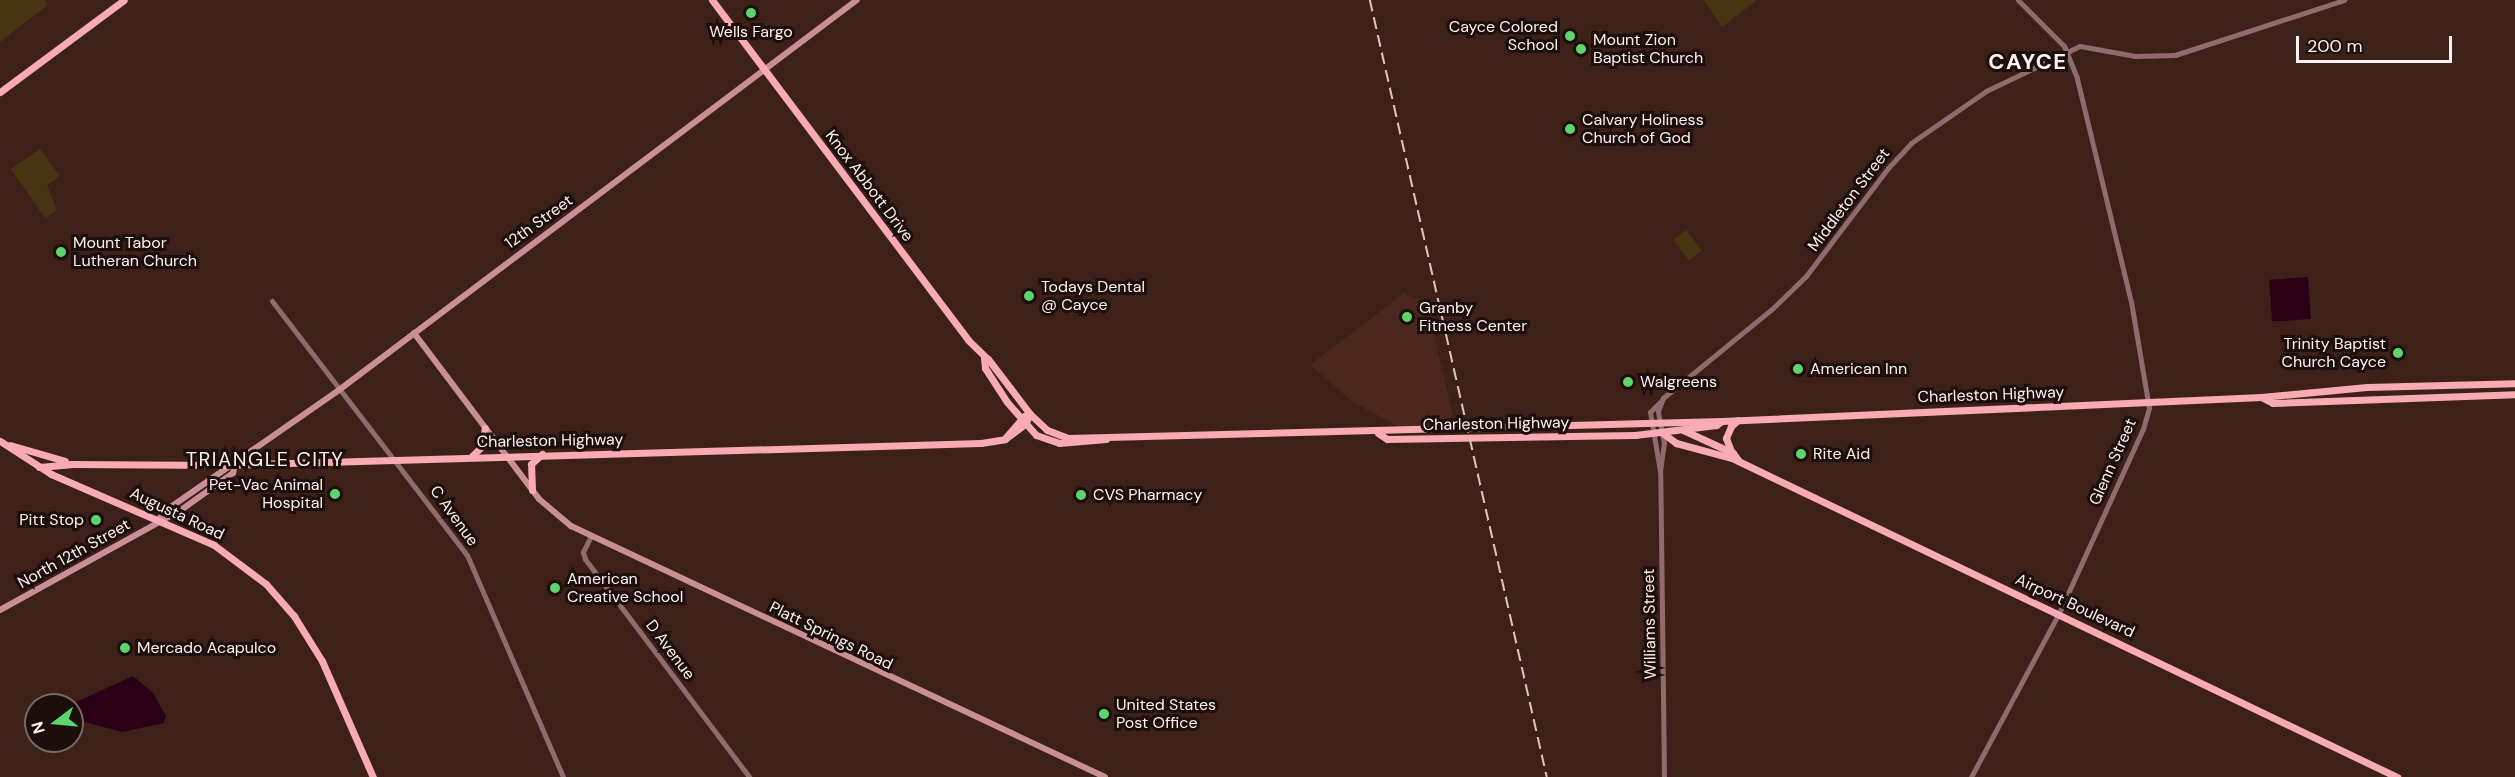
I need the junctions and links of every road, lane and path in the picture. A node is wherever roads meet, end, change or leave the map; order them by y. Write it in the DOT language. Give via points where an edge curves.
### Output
graph roads {
  1 [pos="124,0"];
  2 [pos="712,0"];
  3 [pos="857,0"];
  4 [pos="2018,0"];
  5 [pos="2344,0"];
  6 [pos="2067,52"];
  7 [pos="765,69"];
  8 [pos="0,92"];
  9 [pos="272,301"];
  10 [pos="414,333"];
  11 [pos="984,358"];
  12 [pos="2515,383"];
  13 [pos="1006,384"];
  14 [pos="339,390"];
  15 [pos="2515,394"];
  16 [pos="2261,398"];
  17 [pos="2149,403"];
  18 [pos="1030,414"];
  19 [pos="1738,420"];
  20 [pos="1023,421"];
  21 [pos="1722,421"];
  22 [pos="1655,422"];
  23 [pos="485,428"];
  24 [pos="1681,429"];
  25 [pos="1378,433"];
  26 [pos="1657,436"];
  27 [pos="1107,439"];
  28 [pos="1,442"];
  29 [pos="1733,453"];
  30 [pos="542,454"];
  31 [pos="505,455"];
  32 [pos="471,456"];
  33 [pos="395,460"];
  34 [pos="1740,462"];
  35 [pos="71,464"];
  36 [pos="235,464"];
  37 [pos="39,467"];
  38 [pos="532,490"];
  39 [pos="159,519"];
  40 [pos="591,536"];
  41 [pos="0,610"];
  42 [pos="2059,613"];
  43 [pos="373,777"];
  44 [pos="563,777"];
  45 [pos="749,777"];
  46 [pos="1105,777"];
  47 [pos="1665,777"];
  48 [pos="1971,777"];
  49 [pos="2397,777"];
  1 -- 8 [label="main road"];
  2 -- 7 [label="main road, Knox Abbott Drive"];
  3 -- 7 [label="main road, 12th Street"];
  4 -- 6 [label="street, Glenn Street" via="2054,32"];
  5 -- 6 [label="street, Middleton Street" via="2175,55 2135,56 2080,46"];
  6 -- 17 [label="street, Glenn Street" via="2131,302"];
  6 -- 22 [label="street, Middleton Street" via="1996,86 1920,136 1888,168 1806,276 1773,308 1654,405"];
  7 -- 10 [label="main road, 12th Street"];
  7 -- 11 [label="main road, Knox Abbott Drive"];
  9 -- 14 [label="street, C Avenue"];
  10 -- 14 [label="main road, 12th Street"];
  10 -- 23 [label="main road"];
  11 -- 13 [label="main road, Knox Abbott Drive"];
  11 -- 20 [label="main road, Charleston Highway" via="985,368"];
  12 -- 16 [label="main road, Charleston Highway" via="2367,387"];
  13 -- 18 [label="main road, Charleston Highway"];
  14 -- 33 [label="street, C Avenue"];
  14 -- 36 [label="main road, 12th Street"];
  15 -- 16 [label="main road, Charleston Highway" via="2273,403"];
  16 -- 17 [label="main road, Charleston Highway"];
  17 -- 19 [label="main road, Charleston Highway"];
  17 -- 42 [label="street, Glenn Street" via="2143,429"];
  18 -- 20 [label="main road"];
  18 -- 27 [label="main road, Charleston Highway" via="1047,430 1068,438"];
  19 -- 21 [label="main road, Charleston Highway"];
  19 -- 29 [label="main road" via="1726,438"];
  20 -- 27 [label="main road, Charleston Highway" via="1036,435 1059,443"];
  20 -- 30 [label="main road, Charleston Highway" via="1005,439"];
  21 -- 22 [label="main road, Charleston Highway"];
  21 -- 24 [label="main road, Charleston Highway"];
  22 -- 24 [label="main road, Airport Boulevard"];
  22 -- 25 [label="main road, Charleston Highway"];
  22 -- 26 [label="street"];
  23 -- 31 [label="main road"];
  23 -- 32 [label="main road" via="483,446"];
  24 -- 26 [label="main road, Charleston Highway"];
  24 -- 29 [label="main road, Airport Boulevard"];
  25 -- 26 [label="main road, Charleston Highway" via="1387,439"];
  25 -- 27 [label="main road, Charleston Highway"];
  26 -- 34 [label="main road, Airport Boulevard"];
  26 -- 47 [label="street, Williams Street"];
  28 -- 35 [label="main road"];
  28 -- 37 [label="main road, Augusta Road"];
  29 -- 34 [label="main road, Airport Boulevard"];
  30 -- 31 [label="main road, Charleston Highway"];
  30 -- 38 [label="main road" via="531,464"];
  31 -- 32 [label="main road, Charleston Highway"];
  31 -- 38 [label="main road"];
  32 -- 33 [label="main road, Charleston Highway"];
  33 -- 36 [label="main road, Charleston Highway"];
  33 -- 44 [label="street, C Avenue" via="467,555"];
  34 -- 42 [label="main road, Airport Boulevard"];
  35 -- 36 [label="main road, Charleston Highway"];
  35 -- 37 [label="main road"];
  36 -- 39 [label="main road, 12th Street" via="234,473 175,514"];
  37 -- 39 [label="main road, Augusta Road"];
  38 -- 40 [label="main road, Platt Springs Road" via="550,509"];
  39 -- 41 [label="main road, North 12th Street" via="115,549"];
  39 -- 43 [label="main road, Augusta Road" via="237,560 294,616 326,668"];
  40 -- 45 [label="street, D Avenue" via="583,552 585,559"];
  40 -- 46 [label="main road, Platt Springs Road"];
  42 -- 48 [label="street, Glenn Street"];
  42 -- 49 [label="main road, Airport Boulevard"];
}
